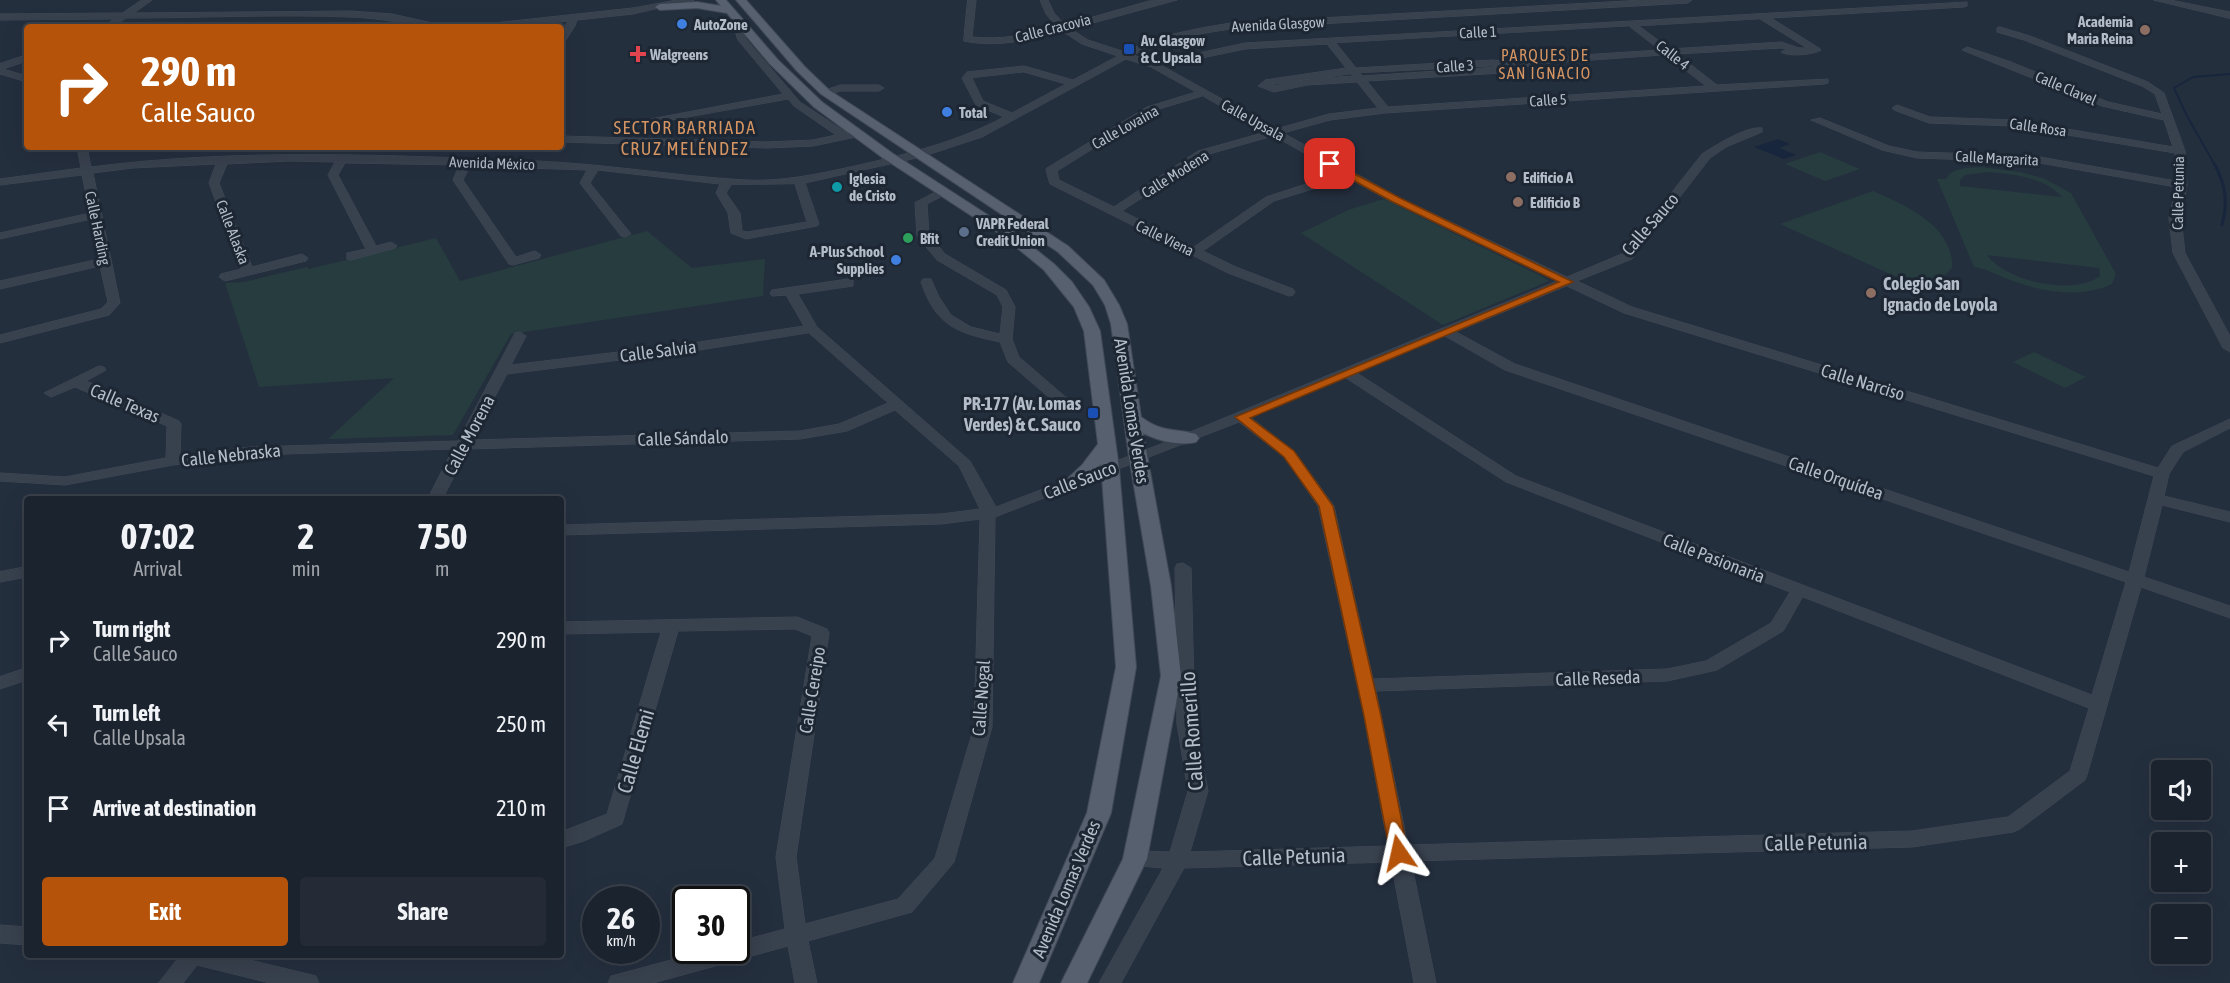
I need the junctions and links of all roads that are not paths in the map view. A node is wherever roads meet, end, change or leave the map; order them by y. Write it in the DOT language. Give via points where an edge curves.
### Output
graph roads {
  1 [pos="148,0"];
  2 [pos="690,0"];
  3 [pos="721,0"];
  4 [pos="741,0"];
  5 [pos="972,0"];
  6 [pos="1044,0"];
  7 [pos="1124,0"];
  8 [pos="1173,0"];
  9 [pos="1688,0"];
  10 [pos="2158,0"];
  11 [pos="2180,2"];
  12 [pos="1964,4"];
  13 [pos="1135,6"];
  14 [pos="660,7"];
  15 [pos="730,11"];
  16 [pos="304,14"];
  17 [pos="268,15"];
  18 [pos="1760,15"];
  19 [pos="2230,15"];
  20 [pos="124,16"];
  21 [pos="573,16"];
  22 [pos="0,17"];
  23 [pos="294,23"];
  24 [pos="1630,23"];
  25 [pos="112,24"];
  26 [pos="256,24"];
  27 [pos="430,24"];
  28 [pos="512,24"];
  29 [pos="1062,27"];
  30 [pos="744,28"];
  31 [pos="2000,30"];
  32 [pos="564,37"];
  33 [pos="1329,41"];
  34 [pos="1967,50"];
  35 [pos="1794,51"];
  36 [pos="1669,52"];
  37 [pos="1124,56"];
  38 [pos="1197,56"];
  39 [pos="24,59"];
  40 [pos="1678,59"];
  41 [pos="1529,64"];
  42 [pos="0,69"];
  43 [pos="1358,75"];
  44 [pos="24,79"];
  45 [pos="1825,81"];
  46 [pos="1074,83"];
  47 [pos="879,87"];
  48 [pos="1716,89"];
  49 [pos="825,92"];
  50 [pos="1204,93"];
  51 [pos="789,96"];
  52 [pos="1897,108"];
  53 [pos="1385,110"];
  54 [pos="1013,117"];
  55 [pos="2167,118"];
  56 [pos="1816,120"];
  57 [pos="619,128"];
  58 [pos="1758,130"];
  59 [pos="1273,132"];
  60 [pos="857,134"];
  61 [pos="844,136"];
  62 [pos="564,139"];
  63 [pos="82,150"];
  64 [pos="2180,151"];
  65 [pos="917,155"];
  66 [pos="342,159"];
  67 [pos="223,160"];
  68 [pos="896,160"];
  69 [pos="467,162"];
  70 [pos="595,167"];
  71 [pos="86,170"];
  72 [pos="1051,170"];
  73 [pos="1349,174"];
  74 [pos="727,181"];
  75 [pos="799,181"];
  76 [pos="0,182"];
  77 [pos="2182,185"];
  78 [pos="942,192"];
  79 [pos="1114,212"];
  80 [pos="95,215"];
  81 [pos="625,234"];
  82 [pos="0,236"];
  83 [pos="391,246"];
  84 [pos="373,251"];
  85 [pos="1194,252"];
  86 [pos="535,255"];
  87 [pos="351,256"];
  88 [pos="303,258"];
  89 [pos="105,261"];
  90 [pos="248,271"];
  91 [pos="225,277"];
  92 [pos="927,282"];
  93 [pos="1568,282"];
  94 [pos="849,283"];
  95 [pos="0,285"];
  96 [pos="1289,292"];
  97 [pos="812,329"];
  98 [pos="1447,332"];
  99 [pos="520,336"];
  100 [pos="0,339"];
  101 [pos="1006,339"];
  102 [pos="2230,348"];
  103 [pos="99,370"];
  104 [pos="503,370"];
  105 [pos="1348,373"];
  106 [pos="76,382"];
  107 [pos="51,393"];
  108 [pos="897,404"];
  109 [pos="1071,409"];
  110 [pos="1241,417"];
  111 [pos="1133,419"];
  112 [pos="2230,423"];
  113 [pos="1190,438"];
  114 [pos="463,444"];
  115 [pos="1107,444"];
  116 [pos="1138,457"];
  117 [pos="173,461"];
  118 [pos="1110,468"];
  119 [pos="2162,474"];
  120 [pos="0,477"];
  121 [pos="1071,484"];
  122 [pos="436,496"];
  123 [pos="2156,499"];
  124 [pos="989,514"];
  125 [pos="2230,517"];
  126 [pos="564,530"];
  127 [pos="1183,568"];
  128 [pos="24,573"];
  129 [pos="0,577"];
  130 [pos="2134,579"];
  131 [pos="1799,591"];
  132 [pos="2230,612"];
  133 [pos="671,627"];
  134 [pos="564,628"];
  135 [pos="24,675"];
  136 [pos="0,683"];
  137 [pos="1366,685"];
  138 [pos="2099,705"];
  139 [pos="564,839"];
  140 [pos="1399,853"];
  141 [pos="1135,859"];
  142 [pos="1178,860"];
  143 [pos="0,934"];
  144 [pos="796,935"];
  145 [pos="24,936"];
  146 [pos="190,958"];
  147 [pos="205,958"];
  148 [pos="170,983"];
  149 [pos="308,983"];
  150 [pos="619,983"];
  151 [pos="806,983"];
  152 [pos="1026,983"];
  153 [pos="1074,983"];
  154 [pos="1110,983"];
  155 [pos="1425,983"];
  1 -- 20 [label="street"];
  2 -- 14 [label="street"];
  3 -- 15 [label="main road, Avenida Lomas Verdes"];
  4 -- 49 [label="main road, Avenida Lomas Verdes"];
  5 -- 29 [label="street, Calle Cracovia" via="967,39 1007,39"];
  6 -- 29 [label="street, Calle Upsala"];
  7 -- 13 [label="street"];
  8 -- 13 [label="street, Calle Cracovia"];
  9 -- 37 [label="street, Avenida Glasgow" via="1445,10 1212,28 1175,35"];
  10 -- 11 [label="street"];
  11 -- 19 [label="street"];
  12 -- 18 [label="street, Calle 1"];
  13 -- 29 [label="street, Calle Cracovia"];
  14 -- 15 [label="main road" via="697,5"];
  14 -- 21 [label="street"];
  15 -- 30 [label="main road, Avenida Lomas Verdes"];
  16 -- 17 [label="street"];
  16 -- 23 [label="street"];
  16 -- 27 [label="street" via="392,17"];
  17 -- 20 [label="street"];
  17 -- 26 [label="street"];
  18 -- 24 [label="street, Calle 1"];
  18 -- 35 [label="street" via="1816,50"];
  20 -- 22 [label="street"];
  20 -- 25 [label="street"];
  21 -- 28 [label="street"];
  21 -- 32 [label="street"];
  24 -- 33 [label="street, Calle 1"];
  24 -- 36 [label="street, Calle 4"];
  29 -- 37 [label="street, Calle Upsala" via="1085,42"];
  30 -- 51 [label="street" via="742,40"];
  30 -- 60 [label="main road, Avenida Lomas Verdes" via="795,86"];
  31 -- 55 [label="street, Calle Petunia" via="2145,84 2159,93"];
  33 -- 38 [label="street, Calle 1" via="1245,46"];
  33 -- 43 [label="street"];
  34 -- 55 [label="street, Calle Clavel" via="2105,104"];
  35 -- 36 [label="street" via="1781,45"];
  35 -- 40 [label="street"];
  36 -- 40 [label="street, Calle 4"];
  36 -- 41 [label="street" via="1535,60"];
  37 -- 46 [label="street, Avenida Glasgow"];
  37 -- 50 [label="street, Calle Upsala" via="1154,65"];
  39 -- 42 [label="street"];
  40 -- 41 [label="street" via="1540,68"];
  40 -- 48 [label="street, Calle 4"];
  41 -- 43 [label="street" via="1505,66 1502,70"];
  42 -- 44 [label="street"];
  43 -- 43 [label="street" via="1274,89 1263,86 1265,82 1290,77"];
  43 -- 53 [label="street"];
  45 -- 48 [label="street, Calle 5"];
  46 -- 54 [label="street, Avenida Glasgow"];
  46 -- 54 [label="street" via="1024,69 970,74 967,78 979,103"];
  47 -- 49 [label="street"];
  48 -- 53 [label="street, Calle 5"];
  49 -- 65 [label="main road, Avenida Lomas Verdes"];
  50 -- 59 [label="street, Calle Upsala"];
  50 -- 72 [label="street, Calle Lovaina" via="1150,109"];
  51 -- 57 [label="street"];
  51 -- 61 [label="street"];
  52 -- 64 [label="street, Calle Rosa" via="1929,120 2014,123"];
  53 -- 59 [label="street, Calle 5" via="1329,117"];
  54 -- 65 [label="street, Avenida Glasgow" via="978,135"];
  55 -- 64 [label="street, Calle Petunia"];
  56 -- 77 [label="street, Calle Margarita" via="1886,148 1917,155 2034,159"];
  58 -- 93 [label="street, Calle Sauco" via="1706,156 1628,256"];
  59 -- 73 [label="street, Calle Upsala"];
  59 -- 79 [label="street, Calle Modena" via="1202,153"];
  60 -- 61 [label="street"];
  60 -- 68 [label="main road, Avenida Lomas Verdes"];
  61 -- 62 [label="street" via="813,143 767,145"];
  63 -- 71 [label="street, Calle Harding"];
  64 -- 77 [label="street, Calle Petunia"];
  65 -- 68 [label="street, Avenida Glasgow"];
  65 -- 111 [label="main road, Avenida Lomas Verdes" via="1063,249 1099,283 1119,324"];
  66 -- 67 [label="street, Avenida México"];
  66 -- 69 [label="street, Avenida México"];
  66 -- 84 [label="street" via="333,175"];
  67 -- 71 [label="street, Avenida México"];
  67 -- 90 [label="street, Calle Alaska" via="214,183"];
  68 -- 75 [label="street, Avenida México"];
  68 -- 78 [label="main road, Avenida Lomas Verdes"];
  69 -- 70 [label="street, Avenida México"];
  69 -- 86 [label="street" via="458,180 513,261"];
  70 -- 74 [label="street, Avenida México"];
  70 -- 81 [label="street" via="585,183"];
  71 -- 76 [label="street, Avenida México"];
  71 -- 80 [label="street, Calle Harding"];
  72 -- 79 [label="street, Calle Viena" via="1054,182"];
  73 -- 85 [label="street" via="1270,199"];
  73 -- 93 [label="street, Calle Upsala"];
  74 -- 75 [label="street, Avenida México"];
  74 -- 75 [label="street" via="721,193 734,213 737,233 746,236 813,224"];
  77 -- 102 [label="street, Calle Petunia" via="2175,218 2179,253"];
  78 -- 101 [label="street" via="921,203 923,236 941,257 1002,293 1009,307"];
  78 -- 115 [label="main road, Avenida Lomas Verdes" via="1031,250 1057,273 1086,311"];
  79 -- 85 [label="street, Calle Viena"];
  80 -- 82 [label="street"];
  80 -- 89 [label="street, Calle Harding"];
  83 -- 84 [label="street"];
  84 -- 87 [label="street"];
  85 -- 96 [label="street, Calle Viena"];
  88 -- 90 [label="street"];
  89 -- 95 [label="street"];
  89 -- 100 [label="street, Calle Harding" via="112,308"];
  90 -- 91 [label="street"];
  92 -- 101 [label="street" via="933,304 947,319 969,332"];
  93 -- 98 [label="street, Calle Sauco"];
  93 -- 119 [label="street, Calle Narciso" via="1628,310"];
  94 -- 97 [label="street, Calle Nogal" via="783,292"];
  97 -- 104 [label="street, Calle Salvia"];
  97 -- 108 [label="street, Calle Nogal"];
  98 -- 105 [label="street, Calle Sauco"];
  98 -- 130 [label="street, Calle Orquídea" via="1510,367"];
  99 -- 104 [label="street, Calle Morena"];
  101 -- 109 [label="street" via="1013,359"];
  103 -- 106 [label="street"];
  104 -- 114 [label="street, Calle Morena"];
  105 -- 110 [label="street, Calle Sauco"];
  105 -- 131 [label="street, Calle Pasionaria" via="1511,479"];
  106 -- 107 [label="street"];
  106 -- 117 [label="street, Calle Texas" via="174,424"];
  108 -- 114 [label="street, Calle Sándalo" via="842,428 800,435"];
  108 -- 124 [label="street, Calle Nogal" via="965,464"];
  110 -- 113 [label="street, Calle Sauco"];
  110 -- 137 [label="street" via="1289,454 1326,506"];
  111 -- 113 [label="main road" via="1159,435"];
  111 -- 116 [label="main road, Avenida Lomas Verdes"];
  112 -- 119 [label="street, Calle Petunia" via="2177,449"];
  113 -- 116 [label="street, Calle Sauco"];
  114 -- 117 [label="street, Calle Nebraska" via="251,451"];
  114 -- 122 [label="street, Calle Morena"];
  115 -- 118 [label="main road, Avenida Lomas Verdes"];
  115 -- 121 [label="main road"];
  116 -- 118 [label="street, Calle Sauco"];
  116 -- 141 [label="main road, Avenida Lomas Verdes" via="1161,586 1171,676"];
  117 -- 120 [label="street, Calle Nebraska" via="65,481"];
  118 -- 121 [label="street, Calle Sauco"];
  118 -- 152 [label="main road, Avenida Lomas Verdes" via="1126,667 1099,813"];
  119 -- 123 [label="street, Calle Petunia"];
  121 -- 124 [label="street, Calle Sauco"];
  123 -- 125 [label="street"];
  123 -- 130 [label="street, Calle Petunia"];
  124 -- 126 [label="street, Calle Sauco" via="941,519"];
  124 -- 144 [label="street, Calle Nogal" via="982,727 944,861 905,906"];
  127 -- 142 [label="street, Calle Romerillo" via="1186,724 1198,791"];
  128 -- 129 [label="street"];
  130 -- 132 [label="street, Calle Orquídea"];
  130 -- 138 [label="street, Calle Petunia"];
  131 -- 137 [label="street, Calle Reseda" via="1777,627 1711,666 1667,675"];
  131 -- 138 [label="street, Calle Pasionaria"];
  133 -- 134 [label="street, Calle Cereipo"];
  133 -- 139 [label="street, Calle Elemi" via="615,819"];
  133 -- 144 [label="street, Calle Cereipo" via="798,623 821,633 786,857"];
  135 -- 136 [label="street"];
  137 -- 140 [label="street"];
  138 -- 140 [label="street, Calle Petunia" via="2078,775 2013,824 1912,839"];
  140 -- 142 [label="street, Calle Petunia"];
  140 -- 155 [label="street"];
  141 -- 142 [label="street, Calle Petunia"];
  141 -- 153 [label="main road, Avenida Lomas Verdes"];
  142 -- 154 [label="street, Calle Romerillo"];
  143 -- 145 [label="street"];
  144 -- 150 [label="street, Calle Nogal"];
  144 -- 151 [label="street"];
  146 -- 148 [label="street"];
  147 -- 149 [label="street"];
}
